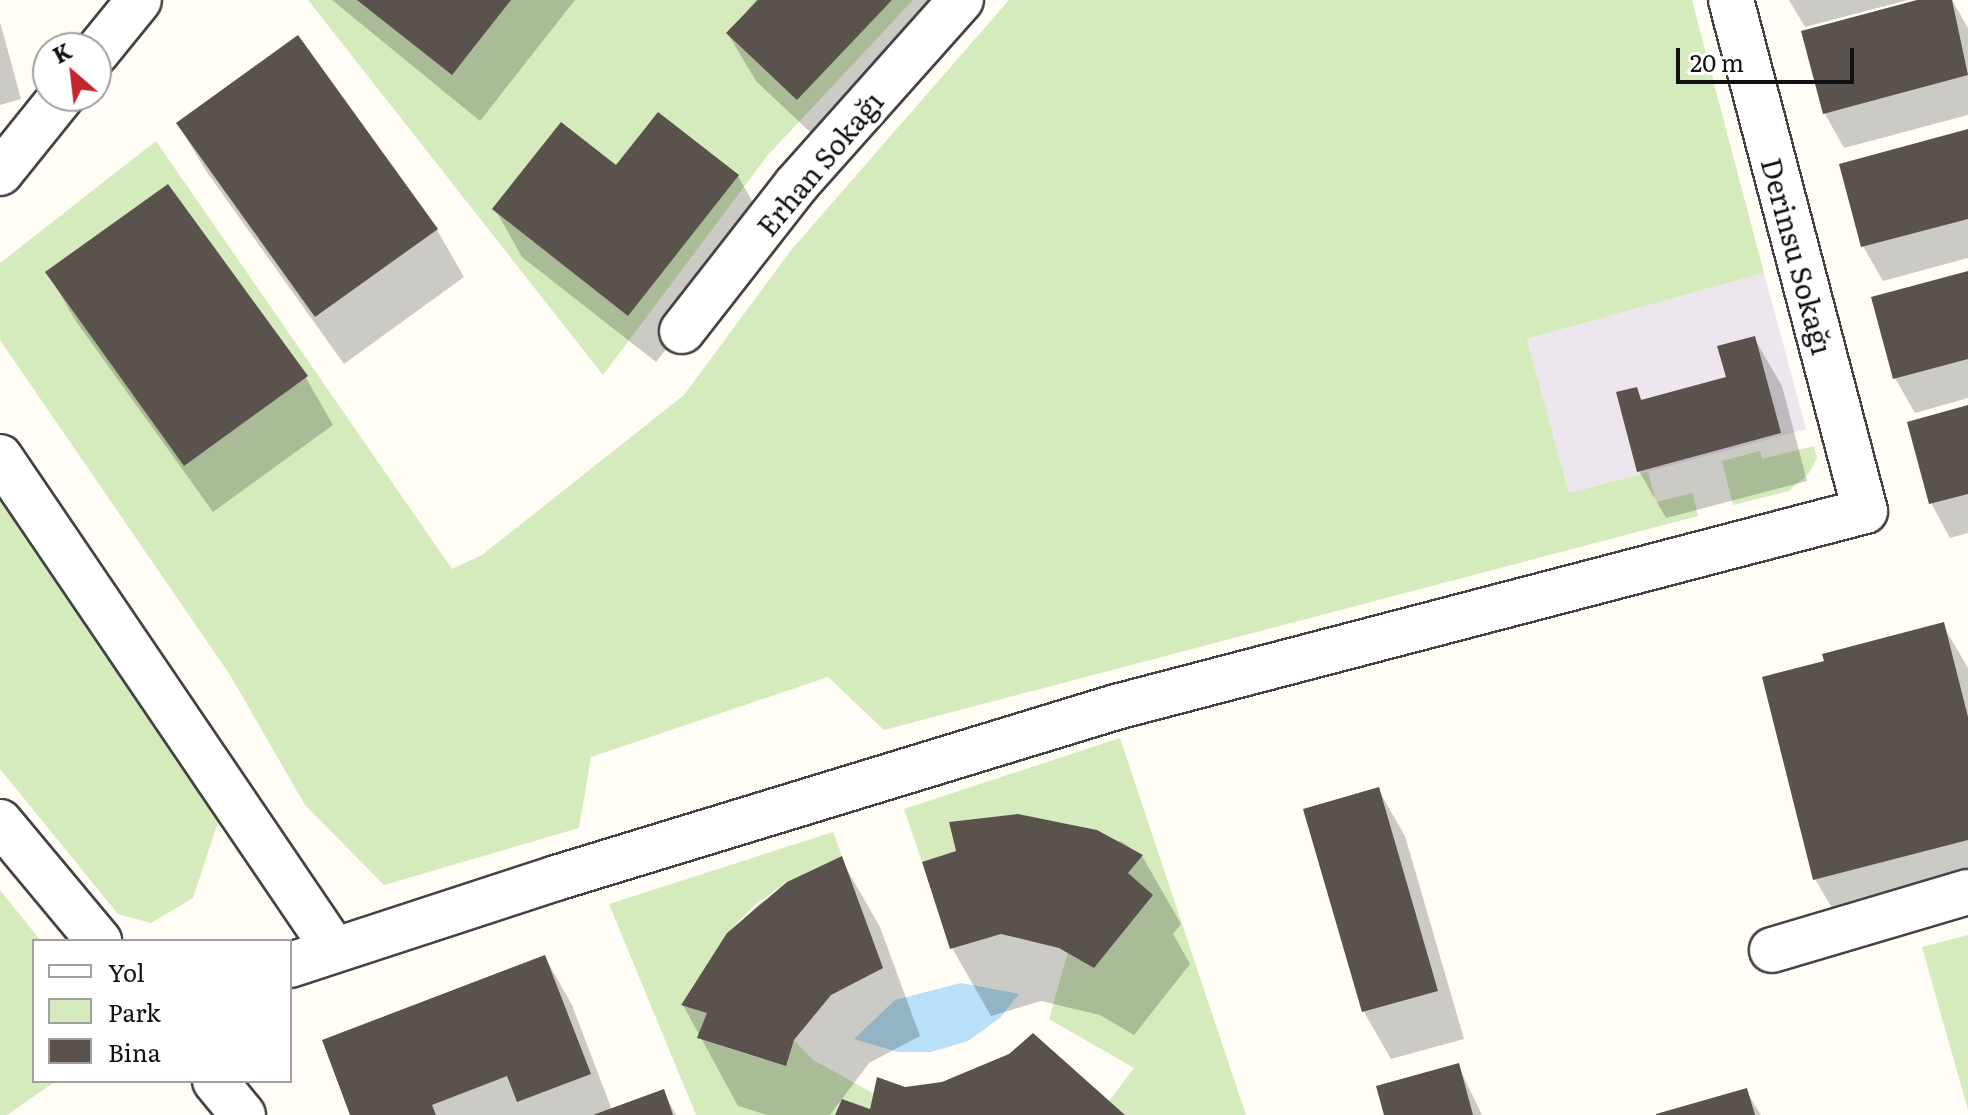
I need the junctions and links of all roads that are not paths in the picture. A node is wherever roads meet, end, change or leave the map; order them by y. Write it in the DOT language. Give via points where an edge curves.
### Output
graph roads {
  1 [pos="139,0"];
  2 [pos="961,0"];
  3 [pos="1731,0"];
  4 [pos="112,33"];
  5 [pos="49,112"];
  6 [pos="0,173"];
  7 [pos="682,331"];
  8 [pos="0,457"];
  9 [pos="0,822"];
  10 [pos="1968,892"];
  11 [pos="97,939"];
  12 [pos="333,948"];
  13 [pos="1772,950"];
  14 [pos="292,964"];
  15 [pos="217,1083"];
  16 [pos="243,1115"];
  1 -- 4 [label="street"];
  2 -- 7 [label="street, Erhan Sokağı" via="796,185"];
  3 -- 12 [label="street, Derinsu Sokağı" via="1865,511 1116,707"];
  5 -- 6 [label="street"];
  8 -- 12 [label="street"];
  9 -- 11 [label="street"];
  10 -- 13 [label="street"];
  12 -- 14 [label="street"];
  15 -- 16 [label="street"];
}
